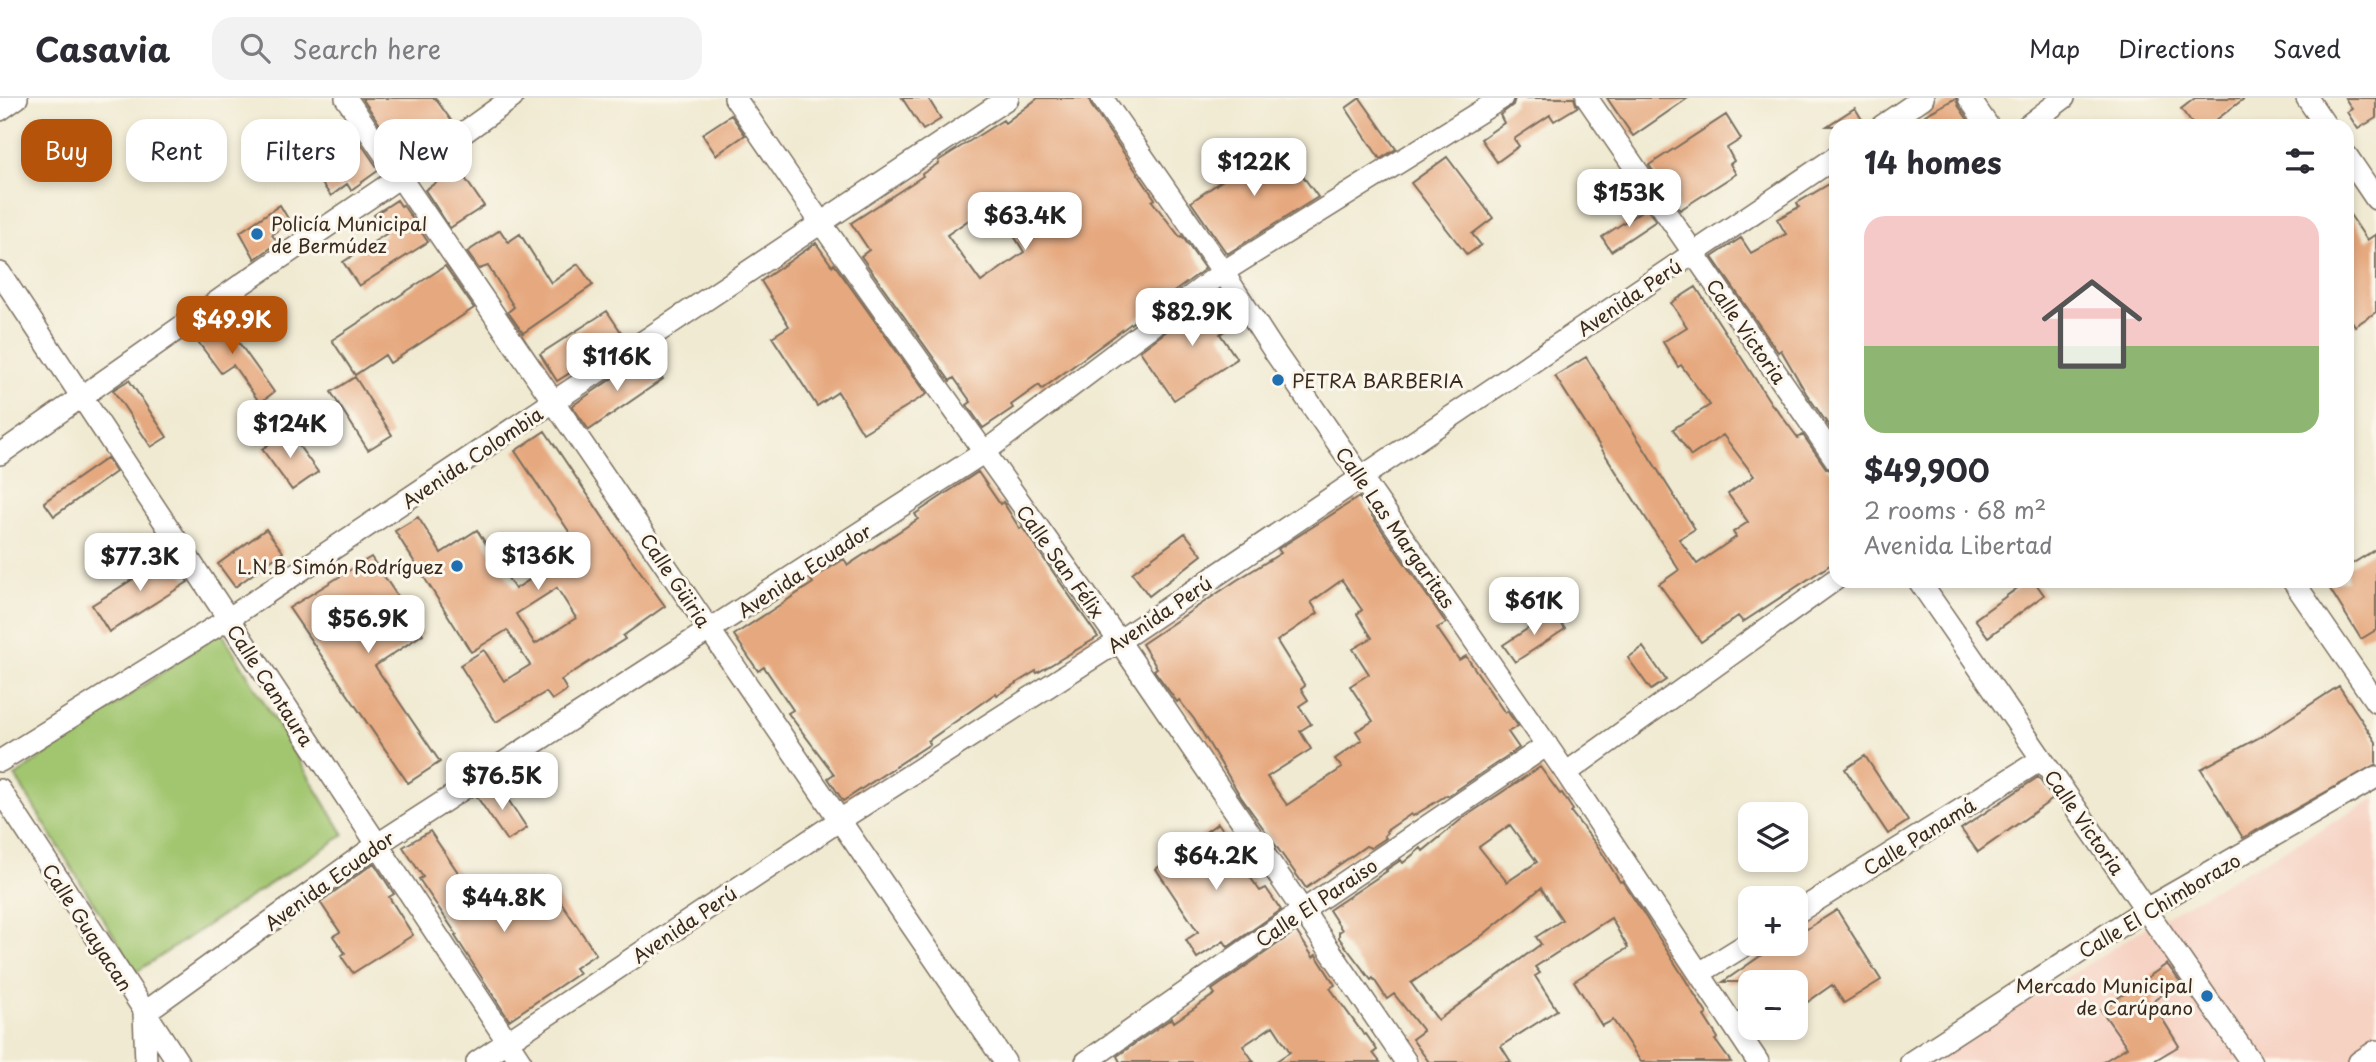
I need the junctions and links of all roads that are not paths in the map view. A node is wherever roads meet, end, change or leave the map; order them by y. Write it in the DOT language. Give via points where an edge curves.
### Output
graph roads {
  1 [pos="18,98"];
  2 [pos="346,98"];
  3 [pos="512,98"];
  4 [pos="735,98"];
  5 [pos="1008,98"];
  6 [pos="1102,98"];
  7 [pos="1502,98"];
  8 [pos="1587,98"];
  9 [pos="1923,98"];
  10 [pos="1969,98"];
  11 [pos="2064,98"];
  12 [pos="2307,98"];
  13 [pos="0,110"];
  14 [pos="1892,119"];
  15 [pos="1983,119"];
  16 [pos="2036,119"];
  17 [pos="2321,119"];
  18 [pos="472,126"];
  19 [pos="374,138"];
  20 [pos="1829,162"];
  21 [pos="2354,165"];
  22 [pos="394,182"];
  23 [pos="404,182"];
  24 [pos="2373,190"];
  25 [pos="821,223"];
  26 [pos="1693,254"];
  27 [pos="1223,272"];
  28 [pos="0,273"];
  29 [pos="84,396"];
  30 [pos="554,402"];
  31 [pos="1829,450"];
  32 [pos="983,453"];
  33 [pos="0,454"];
  34 [pos="1363,478"];
  35 [pos="1829,584"];
  36 [pos="1924,588"];
  37 [pos="2298,588"];
  38 [pos="228,619"];
  39 [pos="710,631"];
  40 [pos="1119,641"];
  41 [pos="2376,702"];
  42 [pos="1547,745"];
  43 [pos="2042,759"];
  44 [pos="0,761"];
  45 [pos="1566,773"];
  46 [pos="2376,777"];
  47 [pos="0,790"];
  48 [pos="840,820"];
  49 [pos="377,844"];
  50 [pos="1808,905"];
  51 [pos="2146,909"];
  52 [pos="1302,911"];
  53 [pos="1738,949"];
  54 [pos="1700,973"];
  55 [pos="144,1013"];
  56 [pos="508,1042"];
  57 [pos="2376,1051"];
  58 [pos="146,1062"];
  59 [pos="178,1062"];
  60 [pos="477,1062"];
  61 [pos="521,1062"];
  62 [pos="1004,1062"];
  63 [pos="1086,1062"];
  64 [pos="1406,1062"];
  65 [pos="1758,1062"];
  66 [pos="1911,1062"];
  67 [pos="2251,1062"];
  68 [pos="2358,1062"];
  1 -- 13 [label="street"];
  2 -- 19 [label="street, Calle Güiria"];
  3 -- 18 [label="street"];
  4 -- 25 [label="street, Calle San Félix"];
  5 -- 25 [label="street, Avenida Colombia"];
  6 -- 27 [label="street, Calle Las Margaritas"];
  7 -- 27 [label="street, Avenida Ecuador"];
  8 -- 26 [label="street, Calle Victoria"];
  9 -- 14 [label="street"];
  10 -- 15 [label="street"];
  11 -- 16 [label="street"];
  12 -- 17 [label="street"];
  20 -- 26 [label="street, Avenida Perú"];
  21 -- 24 [label="street"];
  22 -- 29 [label="street"];
  23 -- 30 [label="street, Calle Güiria"];
  25 -- 30 [label="street, Avenida Colombia"];
  25 -- 32 [label="street, Calle San Félix"];
  26 -- 31 [label="street, Calle Victoria"];
  26 -- 34 [label="street, Avenida Perú"];
  27 -- 32 [label="street, Avenida Ecuador"];
  27 -- 34 [label="street, Calle Las Margaritas"];
  28 -- 29 [label="street, Calle Cantaura"];
  29 -- 33 [label="street"];
  29 -- 38 [label="street, Calle Cantaura"];
  30 -- 38 [label="street, Avenida Colombia"];
  30 -- 39 [label="street, Calle Güiria"];
  32 -- 39 [label="street, Avenida Ecuador"];
  32 -- 40 [label="street, Calle San Félix"];
  34 -- 40 [label="street, Avenida Perú"];
  34 -- 42 [label="street, Calle Las Margaritas"];
  35 -- 45 [label="street"];
  36 -- 43 [label="street, Calle Victoria"];
  37 -- 41 [label="street"];
  38 -- 44 [label="street, Avenida Colombia"];
  38 -- 49 [label="street, Calle Cantaura"];
  39 -- 48 [label="street, Calle Güiria"];
  39 -- 49 [label="street, Avenida Ecuador"];
  40 -- 48 [label="street, Avenida Perú"];
  40 -- 52 [label="street, Calle San Félix"];
  42 -- 45 [label="street, Calle Las Margaritas"];
  42 -- 52 [label="street, Calle El Paraiso"];
  43 -- 50 [label="street, Calle Panamá"];
  43 -- 51 [label="street, Calle Victoria"];
  45 -- 54 [label="street, Calle Las Margaritas"];
  46 -- 51 [label="street, Calle El Chimborazo"];
  47 -- 55 [label="street, Calle Guayacan"];
  48 -- 56 [label="street, Avenida Perú"];
  48 -- 62 [label="street, Calle Güiria"];
  49 -- 55 [label="street, Avenida Ecuador"];
  49 -- 56 [label="street, Calle Cantaura"];
  51 -- 66 [label="street, Calle El Chimborazo"];
  51 -- 67 [label="street, Calle Victoria"];
  52 -- 63 [label="street, Calle El Paraiso"];
  52 -- 64 [label="street, Calle San Félix"];
  53 -- 54 [label="street"];
  54 -- 65 [label="street, Calle Las Margaritas"];
  55 -- 58 [label="street"];
  55 -- 59 [label="street, Calle Guayacan"];
  56 -- 60 [label="street, Avenida Perú"];
  56 -- 61 [label="street, Calle Cantaura"];
  57 -- 68 [label="street"];
}
